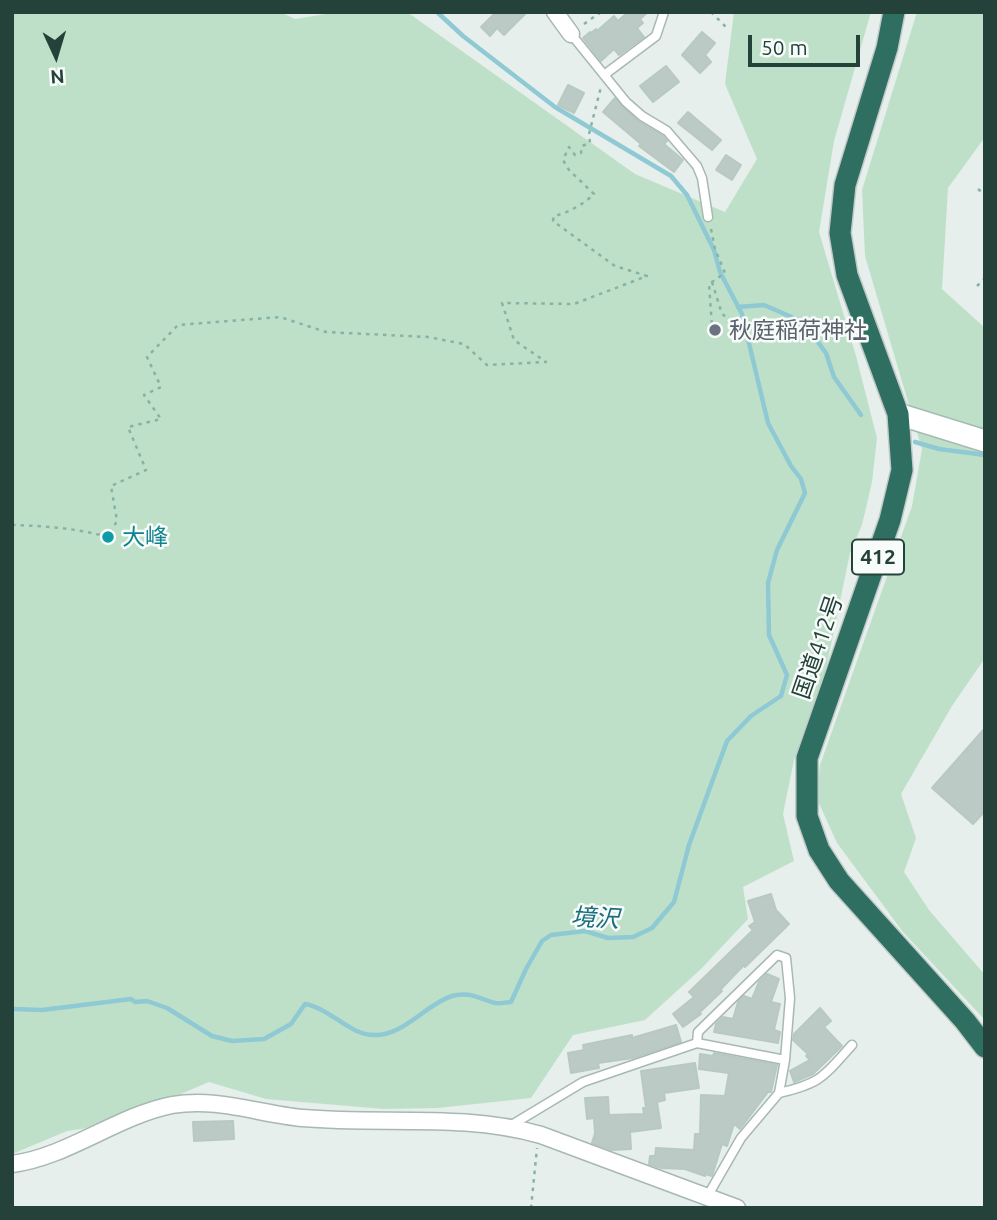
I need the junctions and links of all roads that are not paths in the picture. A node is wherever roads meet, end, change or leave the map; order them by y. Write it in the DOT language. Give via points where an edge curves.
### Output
graph roads {
  1 [pos="555,12"];
  2 [pos="664,12"];
  3 [pos="894,12"];
  4 [pos="571,34"];
  5 [pos="603,79"];
  6 [pos="708,217"];
  7 [pos="898,414"];
  8 [pos="985,441"];
  9 [pos="697,1043"];
  10 [pos="852,1045"];
  11 [pos="985,1047"];
  12 [pos="785,1060"];
  13 [pos="779,1093"];
  14 [pos="510,1126"];
  15 [pos="12,1164"];
  16 [pos="715,1202"];
  17 [pos="737,1208"];
  1 -- 4 [label="street"];
  2 -- 5 [label="lane" via="656,36"];
  3 -- 7 [label="highway, 国道412号 / 412" via="845,185 840,233 846,275"];
  4 -- 5 [label="lane"];
  5 -- 6 [label="lane" via="642,116 667,131 698,166"];
  7 -- 8 [label="street"];
  7 -- 11 [label="highway, 国道412号 / 412" via="902,470 890,520 807,758 807,816 819,850 839,881"];
  9 -- 12 [label="lane"];
  9 -- 12 [label="lane" via="698,1032 777,955 786,958 790,998"];
  9 -- 14 [label="lane" via="583,1082"];
  10 -- 13 [label="lane" via="822,1078"];
  12 -- 13 [label="lane"];
  13 -- 16 [label="lane" via="741,1138"];
  14 -- 15 [label="street" via="303,1118 188,1103 145,1112 40,1157"];
  14 -- 16 [label="street"];
  16 -- 17 [label="street"];
}
